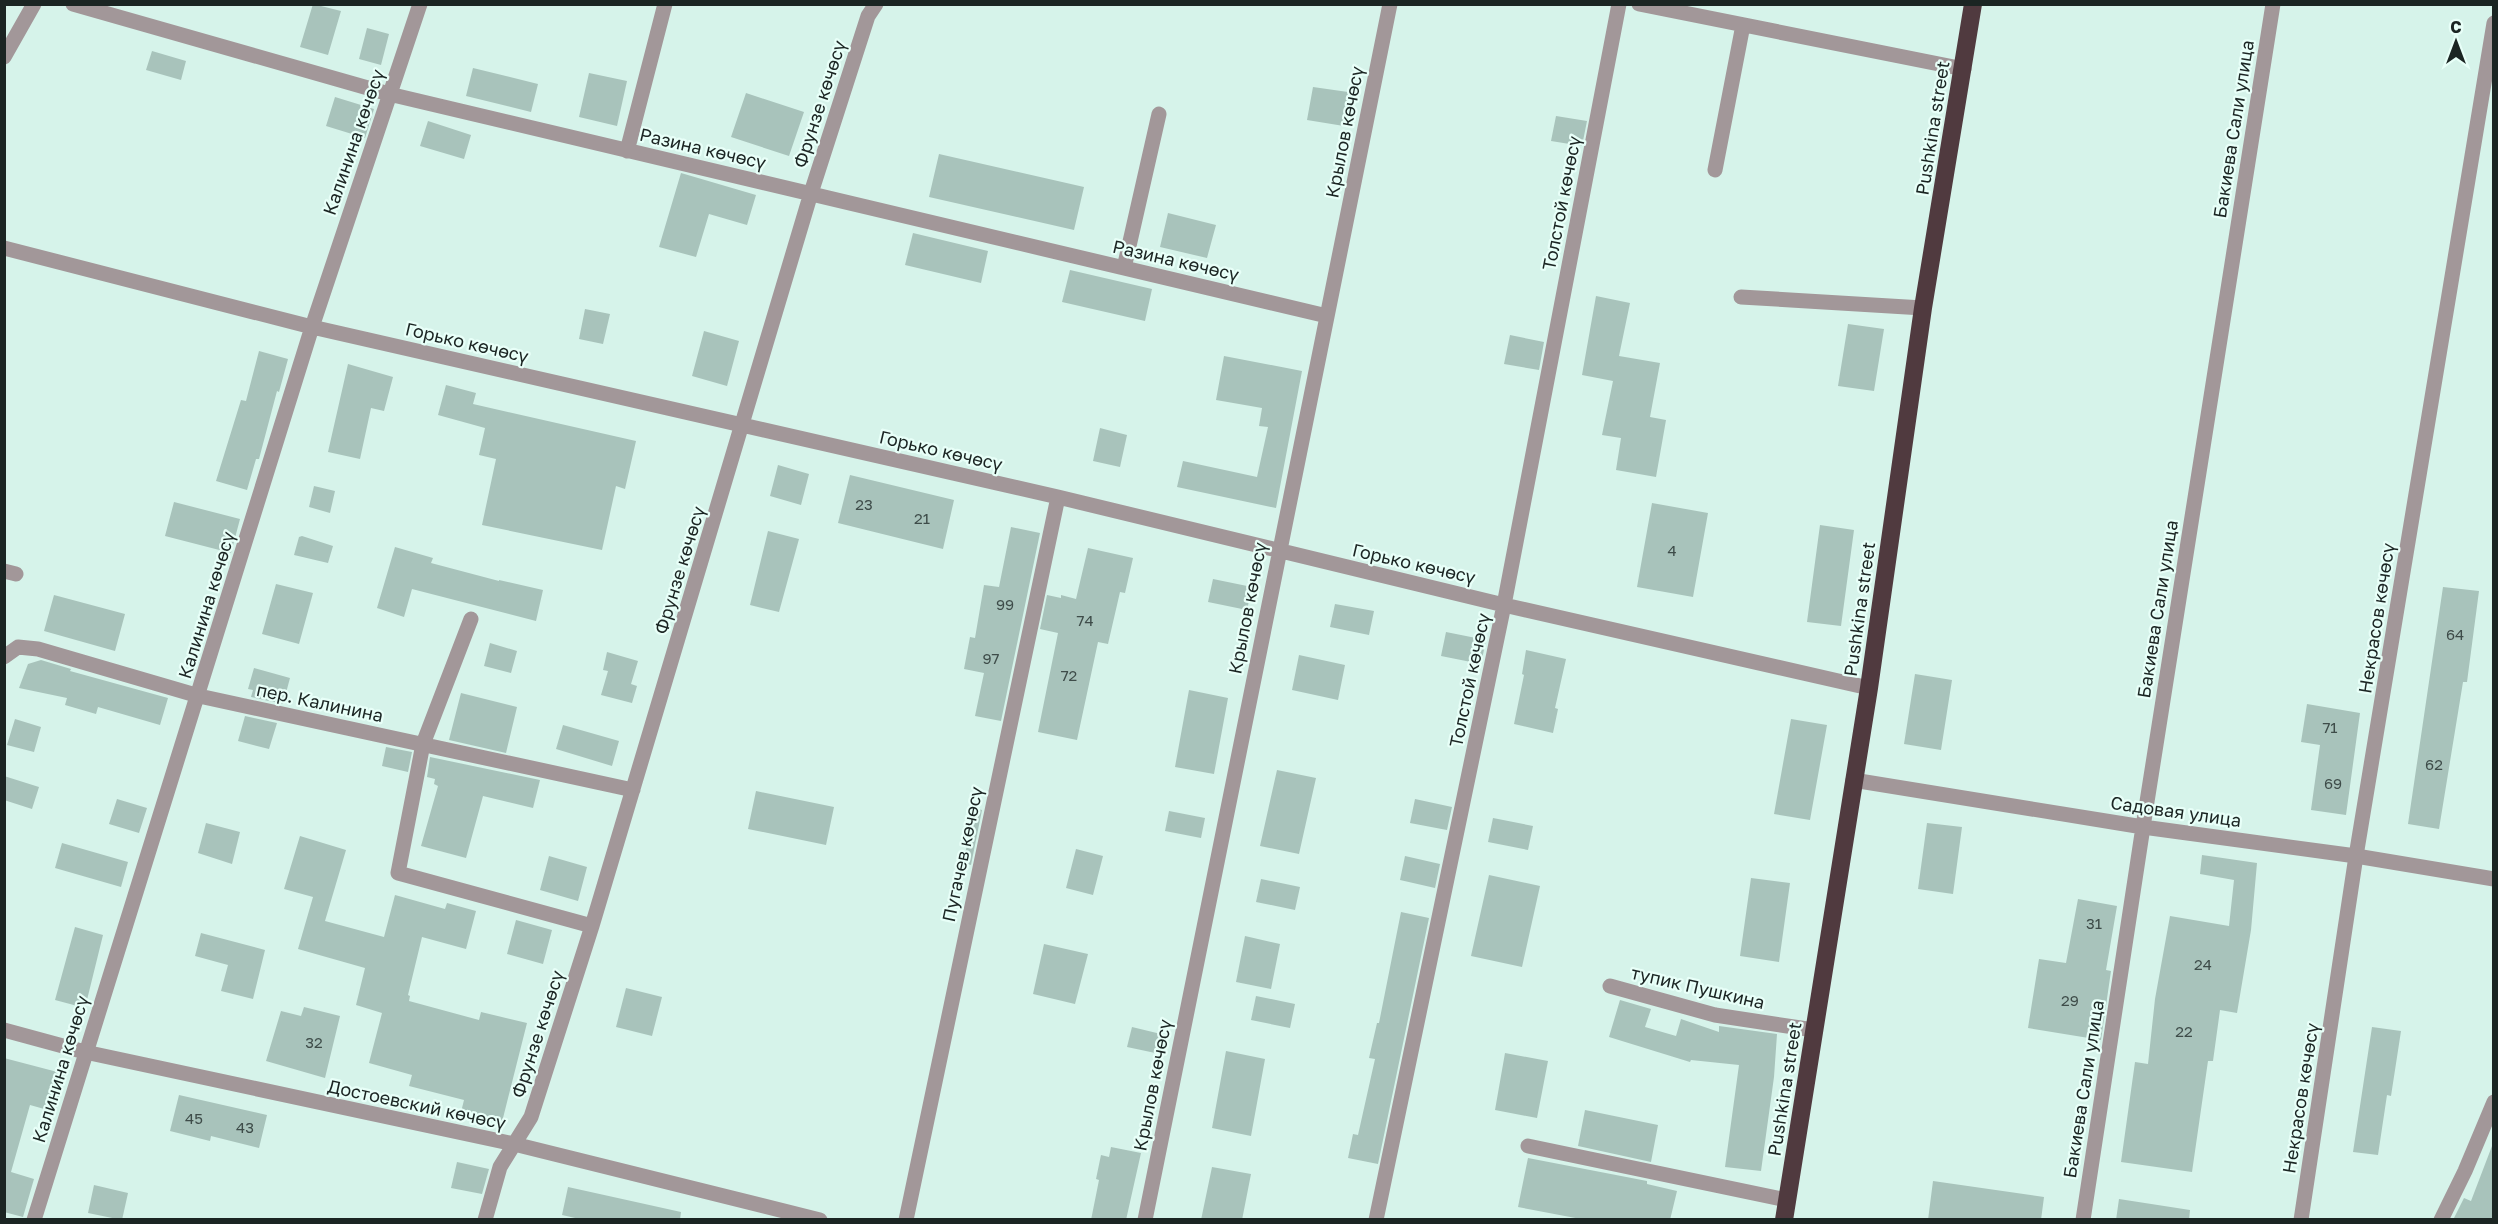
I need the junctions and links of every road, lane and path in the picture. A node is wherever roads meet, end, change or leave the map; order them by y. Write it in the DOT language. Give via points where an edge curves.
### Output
graph roads {
  1 [pos="34,4"];
  2 [pos="73,4"];
  3 [pos="420,4"];
  4 [pos="665,4"];
  5 [pos="876,4"];
  6 [pos="1390,4"];
  7 [pos="1619,4"];
  8 [pos="1639,4"];
  9 [pos="1973,4"];
  10 [pos="2273,4"];
  11 [pos="2493,23"];
  12 [pos="1743,25"];
  13 [pos="4,57"];
  14 [pos="1964,69"];
  15 [pos="389,94"];
  16 [pos="1159,114"];
  17 [pos="627,151"];
  18 [pos="1715,170"];
  19 [pos="811,193"];
  20 [pos="4,248"];
  21 [pos="1124,268"];
  22 [pos="1741,297"];
  23 [pos="1923,308"];
  24 [pos="1327,316"];
  25 [pos="312,327"];
  26 [pos="742,425"];
  27 [pos="1058,497"];
  28 [pos="1278,551"];
  29 [pos="1504,605"];
  30 [pos="471,619"];
  31 [pos="4,657"];
  32 [pos="1869,688"];
  33 [pos="199,696"];
  34 [pos="423,744"];
  35 [pos="1853,780"];
  36 [pos="633,790"];
  37 [pos="2143,827"];
  38 [pos="2356,856"];
  39 [pos="2493,879"];
  40 [pos="592,926"];
  41 [pos="1610,986"];
  42 [pos="4,1030"];
  43 [pos="1814,1030"];
  44 [pos="85,1052"];
  45 [pos="2493,1102"];
  46 [pos="514,1144"];
  47 [pos="1528,1146"];
  48 [pos="1787,1200"];
  49 [pos="34,1220"];
  50 [pos="485,1220"];
  51 [pos="820,1220"];
  52 [pos="906,1220"];
  53 [pos="1145,1220"];
  54 [pos="1376,1220"];
  55 [pos="1784,1220"];
  56 [pos="2084,1220"];
  57 [pos="2301,1220"];
  58 [pos="2441,1220"];
  1 -- 13 [label="street"];
  2 -- 15 [label="street, Разина көчөсү"];
  3 -- 15 [label="street, Калинина көчөсү"];
  4 -- 17 [label="street"];
  5 -- 19 [label="street, Фрунзе көчөсү" via="868,16"];
  6 -- 24 [label="street, Крылов көчөсү"];
  7 -- 29 [label="street, Толстой көчөсү"];
  8 -- 12 [label="street"];
  9 -- 14 [label="highway, Pushkina street"];
  10 -- 37 [label="street, Бакиева Сали улица"];
  11 -- 38 [label="street, Некрасов көчөсү"];
  12 -- 14 [label="street"];
  12 -- 18 [label="street"];
  14 -- 23 [label="highway, Pushkina street"];
  15 -- 17 [label="street, Разина көчөсү"];
  15 -- 25 [label="street, Калинина көчөсү"];
  16 -- 21 [label="street"];
  17 -- 19 [label="street, Разина көчөсү"];
  19 -- 21 [label="street, Разина көчөсү"];
  19 -- 26 [label="street, Фрунзе көчөсү"];
  20 -- 25 [label="street, Горько көчөсү"];
  21 -- 24 [label="street, Разина көчөсү"];
  22 -- 23 [label="street"];
  23 -- 32 [label="highway, Pushkina street"];
  24 -- 28 [label="street, Крылов көчөсү"];
  25 -- 26 [label="street, Горько көчөсү"];
  25 -- 33 [label="street, Калинина көчөсү"];
  26 -- 27 [label="street, Горько көчөсү"];
  26 -- 36 [label="street, Фрунзе көчөсү"];
  27 -- 28 [label="street, Горько көчөсү"];
  27 -- 52 [label="street, Пугачев көчөсү"];
  28 -- 29 [label="street, Горько көчөсү"];
  28 -- 53 [label="street, Крылов көчөсү"];
  29 -- 32 [label="street, Горько көчөсү"];
  29 -- 54 [label="street, Толстой көчөсү"];
  30 -- 34 [label="street"];
  31 -- 33 [label="street, пер. Калинина" via="18,647 38,649"];
  32 -- 35 [label="highway, Pushkina street"];
  33 -- 34 [label="street, пер. Калинина"];
  33 -- 44 [label="street, Калинина көчөсү"];
  34 -- 36 [label="street, пер. Калинина"];
  34 -- 40 [label="street" via="398,873"];
  35 -- 37 [label="street, Садовая улица"];
  35 -- 43 [label="highway, Pushkina street"];
  36 -- 40 [label="street, Фрунзе көчөсү"];
  37 -- 38 [label="street, Садовая улица"];
  37 -- 56 [label="street, Бакиева Сали улица"];
  38 -- 39 [label="street, Садовая улица"];
  38 -- 57 [label="street, Некрасов көчөсү"];
  40 -- 46 [label="street, Фрунзе көчөсү" via="531,1117"];
  41 -- 43 [label="street, тупик Пушкина" via="1715,1015"];
  42 -- 44 [label="street, Достоевский көчөсү"];
  43 -- 48 [label="highway, Pushkina street"];
  44 -- 46 [label="street, Достоевский көчөсү"];
  44 -- 49 [label="street, Калинина көчөсү"];
  45 -- 58 [label="street"];
  46 -- 50 [label="street, Фрунзе көчөсү" via="500,1167"];
  46 -- 51 [label="street, Достоевский көчөсү"];
  47 -- 48 [label="street"];
  48 -- 55 [label="highway, Pushkina street"];
}
